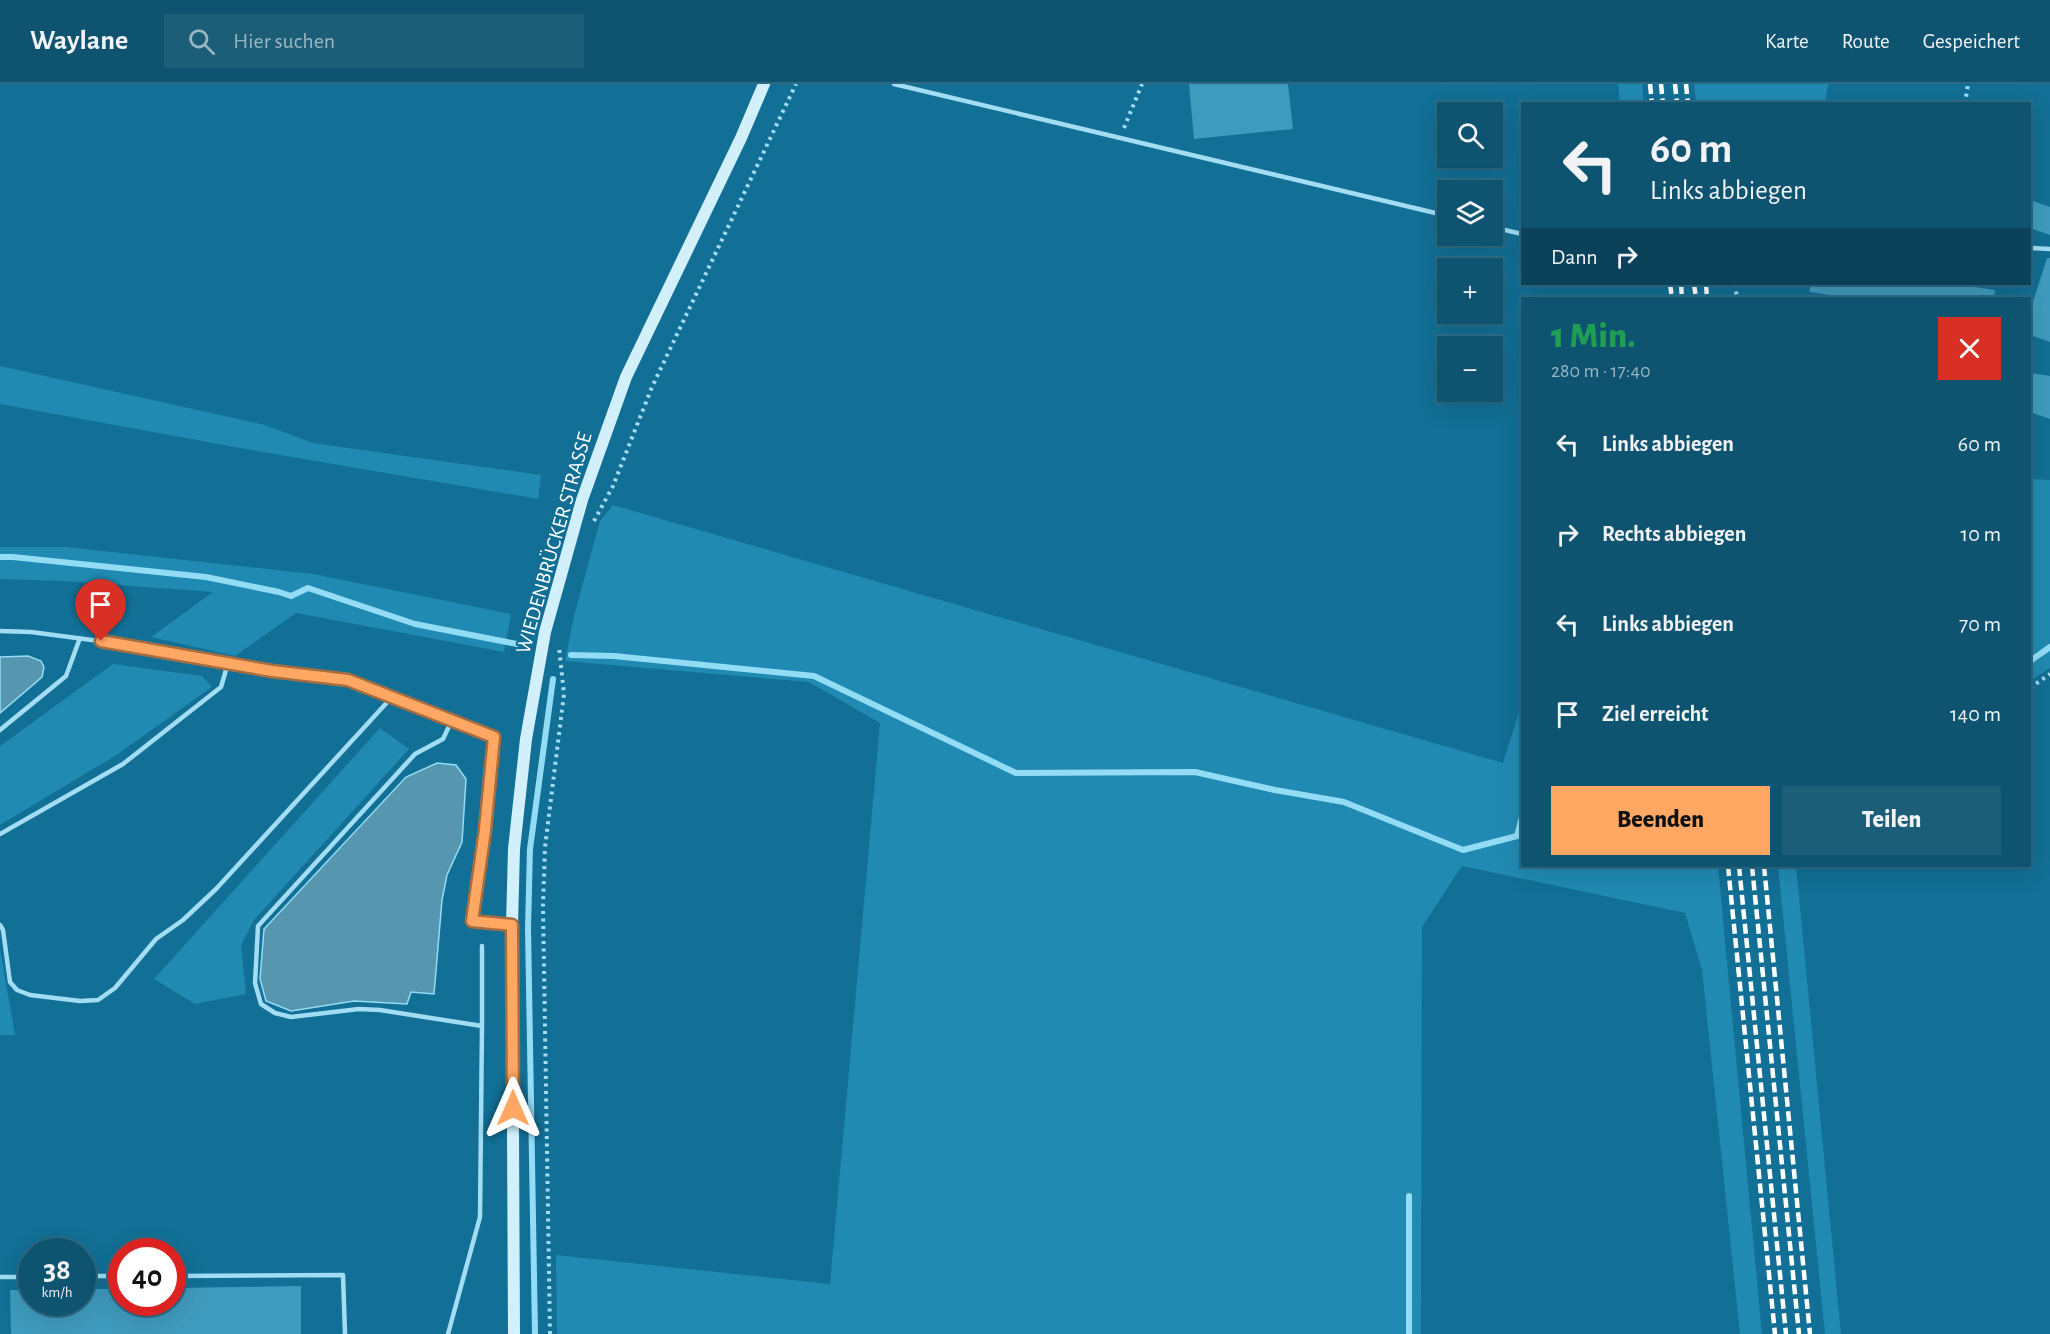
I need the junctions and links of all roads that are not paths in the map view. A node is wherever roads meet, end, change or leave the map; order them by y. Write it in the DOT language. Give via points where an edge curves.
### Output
graph roads {
  1 [pos="764,84"];
  2 [pos="894,84"];
  3 [pos="1437,213"];
  4 [pos="1503,230"];
  5 [pos="1521,234"];
  6 [pos="2031,248"];
  7 [pos="2050,249"];
  8 [pos="0,631"];
  9 [pos="81,639"];
  10 [pos="228,663"];
  11 [pos="392,697"];
  12 [pos="452,720"];
  13 [pos="0,730"];
  14 [pos="0,834"];
  15 [pos="0,925"];
  16 [pos="512,925"];
  17 [pos="482,946"];
  18 [pos="482,1026"];
  19 [pos="186,1276"];
  20 [pos="0,1277"];
  21 [pos="18,1277"];
  22 [pos="345,1334"];
  23 [pos="448,1334"];
  24 [pos="514,1334"];
  1 -- 16 [label="street, WIEDENBRÜCKER STRASSE" via="626,377 582,500 545,632 526,739 514,849"];
  2 -- 3 [label="lane"];
  4 -- 5 [label="lane"];
  6 -- 7 [label="lane"];
  8 -- 9 [label="lane"];
  9 -- 10 [label="lane"];
  9 -- 13 [label="lane" via="66,676"];
  10 -- 11 [label="lane" via="348,680"];
  10 -- 14 [label="lane" via="221,687 123,764"];
  11 -- 12 [label="lane"];
  11 -- 15 [label="lane" via="216,889 156,939 115,988 98,1000 30,995 17,990 10,982"];
  12 -- 16 [label="lane" via="494,737 472,921"];
  12 -- 18 [label="lane" via="443,739 415,754 258,926 255,983 261,1004 291,1017 359,1009"];
  16 -- 24 [label="street, WIEDENBRÜCKER STRASSE"];
  17 -- 18 [label="lane"];
  18 -- 23 [label="lane" via="480,1217"];
  19 -- 22 [label="lane" via="343,1275"];
  20 -- 21 [label="lane"];
}
